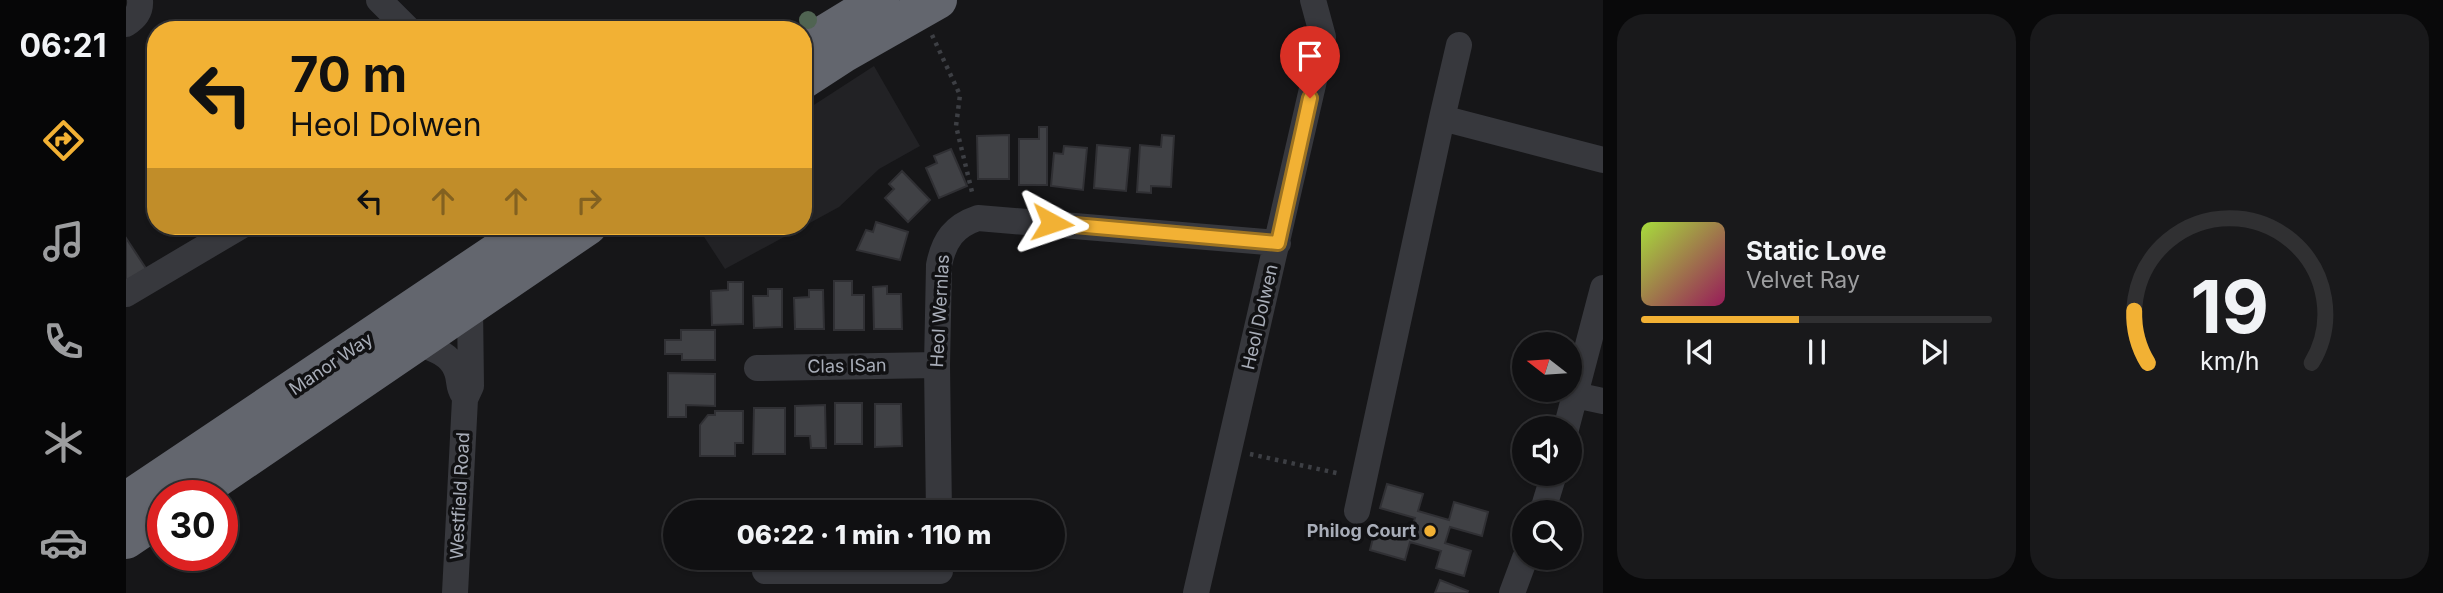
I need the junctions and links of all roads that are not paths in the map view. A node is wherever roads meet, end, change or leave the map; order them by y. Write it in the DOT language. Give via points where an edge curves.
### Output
graph roads {
  1 [pos="139,0"];
  2 [pos="379,0"];
  3 [pos="880,0"];
  4 [pos="1313,0"];
  5 [pos="933,14"];
  6 [pos="400,21"];
  7 [pos="126,24"];
  8 [pos="812,42"];
  9 [pos="1459,45"];
  10 [pos="812,74"];
  11 [pos="1442,118"];
  12 [pos="1603,160"];
  13 [pos="226,235"];
  14 [pos="522,235"];
  15 [pos="575,235"];
  16 [pos="1278,243"];
  17 [pos="1603,288"];
  18 [pos="126,294"];
  19 [pos="470,307"];
  20 [pos="418,343"];
  21 [pos="937,365"];
  22 [pos="757,368"];
  23 [pos="1582,368"];
  24 [pos="1582,396"];
  25 [pos="465,399"];
  26 [pos="1603,401"];
  27 [pos="214,480"];
  28 [pos="939,500"];
  29 [pos="126,501"];
  30 [pos="1357,511"];
  31 [pos="147,526"];
  32 [pos="126,540"];
  33 [pos="1521,570"];
  34 [pos="765,571"];
  35 [pos="940,574"];
  36 [pos="455,593"];
  37 [pos="1196,593"];
  38 [pos="1512,593"];
  1 -- 7 [label="street" via="140,9"];
  2 -- 6 [label="street"];
  3 -- 8 [label="highway"];
  4 -- 16 [label="street, Heol Dolwen" via="1323,37"];
  5 -- 10 [label="highway" via="843,54"];
  9 -- 11 [label="street"];
  11 -- 12 [label="street"];
  11 -- 30 [label="street"];
  13 -- 18 [label="street"];
  14 -- 29 [label="highway, Manor Way"];
  15 -- 19 [label="highway, Manor Way"];
  16 -- 21 [label="street, Heol Wernlas" via="978,218 965,222 942,248"];
  16 -- 37 [label="street, Heol Dolwen"];
  17 -- 23 [label="street"];
  19 -- 20 [label="highway, Manor Way"];
  19 -- 25 [label="street, Westfield Road" via="471,386"];
  20 -- 25 [label="street, Westfield Road" via="438,350 454,365"];
  20 -- 27 [label="highway, Manor Way"];
  21 -- 22 [label="street, Clas ISan"];
  21 -- 28 [label="street, Heol Wernlas"];
  24 -- 26 [label="street"];
  25 -- 36 [label="street, Westfield Road"];
  31 -- 32 [label="highway"];
  33 -- 38 [label="street"];
  34 -- 35 [label="street"];
}
